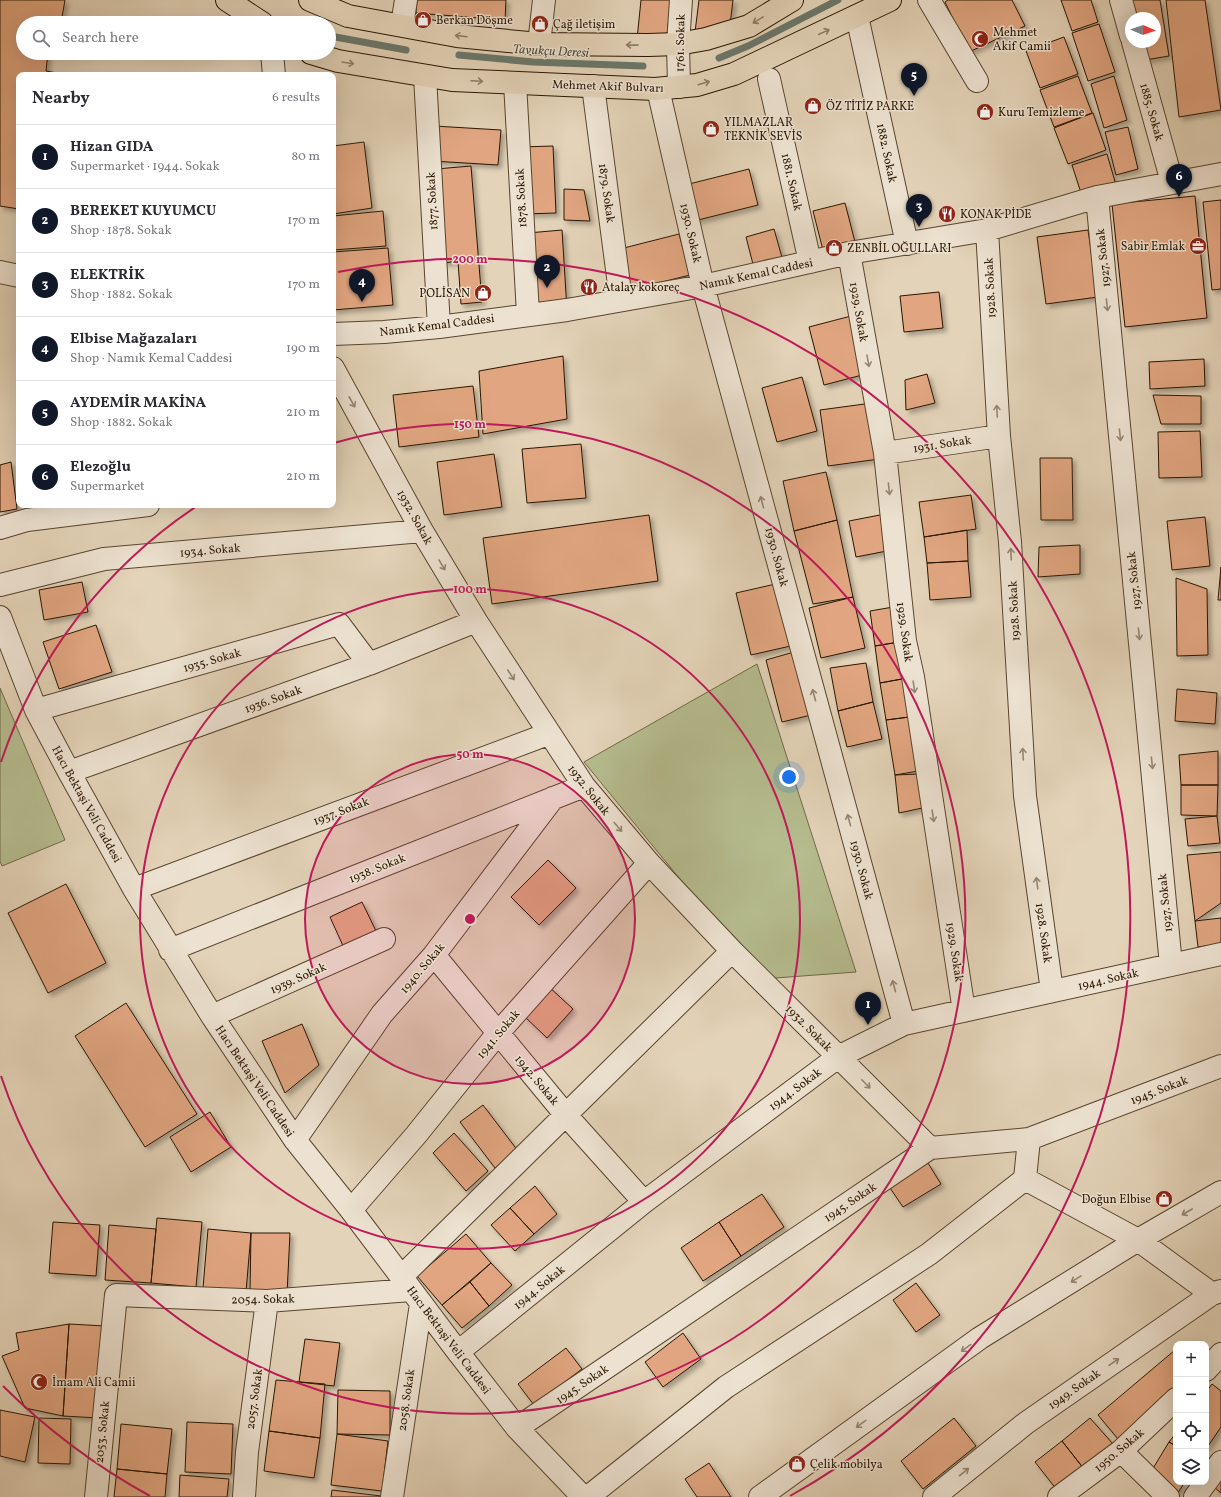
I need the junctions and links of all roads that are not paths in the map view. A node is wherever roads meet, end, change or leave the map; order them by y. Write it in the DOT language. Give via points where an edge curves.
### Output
graph roads {
  1 [pos="227,0"];
  2 [pos="406,0"];
  3 [pos="544,0"];
  4 [pos="681,0"];
  5 [pos="792,0"];
  6 [pos="890,0"];
  7 [pos="929,0"];
  8 [pos="1121,0"];
  9 [pos="318,2"];
  10 [pos="1125,14"];
  11 [pos="251,16"];
  12 [pos="857,16"];
  13 [pos="402,25"];
  14 [pos="540,44"];
  15 [pos="678,44"];
  16 [pos="1135,48"];
  17 [pos="273,60"];
  18 [pos="335,60"];
  19 [pos="274,72"];
  20 [pos="425,76"];
  21 [pos="769,80"];
  22 [pos="977,82"];
  23 [pos="515,83"];
  24 [pos="593,86"];
  25 [pos="679,87"];
  26 [pos="658,89"];
  27 [pos="1221,174"];
  28 [pos="1172,182"];
  29 [pos="1097,197"];
  30 [pos="987,230"];
  31 [pos="907,244"];
  32 [pos="849,254"];
  33 [pos="810,262"];
  34 [pos="0,272"];
  35 [pos="16,275"];
  36 [pos="702,286"];
  37 [pos="621,300"];
  38 [pos="528,314"];
  39 [pos="439,326"];
  40 [pos="336,334"];
  41 [pos="336,373"];
  42 [pos="999,436"];
  43 [pos="885,453"];
  44 [pos="124,508"];
  45 [pos="0,528"];
  46 [pos="422,531"];
  47 [pos="0,584"];
  48 [pos="0,617"];
  49 [pos="476,621"];
  50 [pos="369,664"];
  51 [pos="36,710"];
  52 [pos="548,734"];
  53 [pos="69,772"];
  54 [pos="584,786"];
  55 [pos="553,798"];
  56 [pos="649,863"];
  57 [pos="134,889"];
  58 [pos="384,939"];
  59 [pos="170,950"];
  60 [pos="732,952"];
  61 [pos="1221,954"];
  62 [pos="434,955"];
  63 [pos="1171,965"];
  64 [pos="1052,991"];
  65 [pos="964,1011"];
  66 [pos="212,1016"];
  67 [pos="904,1024"];
  68 [pos="498,1034"];
  69 [pos="838,1057"];
  70 [pos="1221,1066"];
  71 [pos="566,1114"];
  72 [pos="1029,1139"];
  73 [pos="294,1140"];
  74 [pos="930,1148"];
  75 [pos="1025,1179"];
  76 [pos="1221,1192"];
  77 [pos="644,1202"];
  78 [pos="352,1210"];
  79 [pos="1138,1240"];
  80 [pos="411,1290"];
  81 [pos="1217,1292"];
  82 [pos="116,1294"];
  83 [pos="267,1301"];
  84 [pos="458,1352"];
  85 [pos="1221,1353"];
  86 [pos="1209,1367"];
  87 [pos="1173,1402"];
  88 [pos="517,1428"];
  89 [pos="1121,1451"];
  90 [pos="1221,1462"];
  91 [pos="96,1497"];
  92 [pos="244,1497"];
  93 [pos="392,1497"];
  94 [pos="582,1497"];
  95 [pos="588,1497"];
  96 [pos="760,1497"];
  97 [pos="934,1497"];
  98 [pos="1059,1497"];
  99 [pos="1168,1497"];
  100 [pos="1195,1497"];
  1 -- 11 [label="main road"];
  2 -- 13 [label="street"];
  3 -- 14 [label="street"];
  4 -- 15 [label="street, 1761. Sokak"];
  5 -- 15 [label="main road, one-way" via="749,26 706,39"];
  6 -- 12 [label="main road, Mehmet Akif Bulvarı"];
  7 -- 22 [label="street"];
  8 -- 10 [label="street"];
  9 -- 13 [label="main road" via="348,16"];
  25 -- 12 [label="main road, Mehmet Akif Bulvarı, one-way" via="697,85 734,74"];
  12 -- 31 [label="street, 1882. Sokak"];
  14 -- 13 [label="main road, one-way" via="457,36"];
  15 -- 14 [label="main road, one-way"];
  15 -- 25 [label="street, 1761. Sokak"];
  16 -- 28 [label="street, 1885. Sokak"];
  17 -- 19 [label="street"];
  18 -- 20 [label="main road, Mehmet Akif Bulvarı, one-way"];
  20 -- 23 [label="main road, Mehmet Akif Bulvarı, one-way"];
  20 -- 39 [label="street, 1877. Sokak"];
  21 -- 33 [label="street, 1881. Sokak"];
  23 -- 24 [label="main road, Mehmet Akif Bulvarı"];
  23 -- 38 [label="street, 1878. Sokak"];
  24 -- 26 [label="main road, Mehmet Akif Bulvarı"];
  24 -- 37 [label="street, 1879. Sokak"];
  25 -- 26 [label="main road, Mehmet Akif Bulvarı"];
  26 -- 36 [label="street, 1930. Sokak"];
  27 -- 28 [label="street, Namık Kemal Caddesi"];
  28 -- 29 [label="street, Namık Kemal Caddesi"];
  29 -- 30 [label="street, Namık Kemal Caddesi"];
  29 -- 63 [label="street, 1927. Sokak, one-way"];
  30 -- 31 [label="street, Namık Kemal Caddesi"];
  42 -- 30 [label="street, 1928. Sokak, one-way"];
  31 -- 32 [label="street, Namık Kemal Caddesi"];
  32 -- 33 [label="street, Namık Kemal Caddesi"];
  32 -- 43 [label="street, 1929. Sokak, one-way"];
  33 -- 36 [label="street, Namık Kemal Caddesi"];
  34 -- 35 [label="street"];
  36 -- 37 [label="street, Namık Kemal Caddesi"];
  67 -- 36 [label="street, 1930. Sokak, one-way"];
  37 -- 38 [label="street, Namık Kemal Caddesi"];
  38 -- 39 [label="street, Namık Kemal Caddesi"];
  39 -- 40 [label="street, Namık Kemal Caddesi"];
  41 -- 46 [label="street, 1932. Sokak, one-way"];
  42 -- 43 [label="street, 1931. Sokak"];
  64 -- 42 [label="street, 1928. Sokak, one-way" via="1025,796 1010,542"];
  43 -- 65 [label="street, 1929. Sokak, one-way" via="905,641 913,677"];
  44 -- 45 [label="street" via="27,520"];
  46 -- 47 [label="street, 1934. Sokak" via="104,559"];
  46 -- 49 [label="street, 1932. Sokak, one-way"];
  48 -- 51 [label="street, Hacı Bektaşi Veli Caddesi"];
  49 -- 50 [label="street, 1936. Sokak"];
  49 -- 52 [label="street, 1932. Sokak, one-way"];
  50 -- 51 [label="street, 1935. Sokak" via="339,624"];
  50 -- 53 [label="street, 1936. Sokak"];
  51 -- 53 [label="street, Hacı Bektaşi Veli Caddesi"];
  52 -- 54 [label="street, 1932. Sokak"];
  52 -- 57 [label="street, 1937. Sokak"];
  53 -- 57 [label="street, Hacı Bektaşi Veli Caddesi"];
  54 -- 55 [label="street, 1938. Sokak"];
  54 -- 56 [label="street, 1932. Sokak, one-way"];
  55 -- 59 [label="street, 1938. Sokak"];
  55 -- 62 [label="street, 1940. Sokak"];
  56 -- 60 [label="street, 1932. Sokak"];
  56 -- 68 [label="street, 1941. Sokak"];
  57 -- 59 [label="street, Hacı Bektaşi Veli Caddesi"];
  58 -- 66 [label="street, 1939. Sokak"];
  59 -- 66 [label="street, Hacı Bektaşi Veli Caddesi"];
  60 -- 69 [label="street, 1932. Sokak"];
  60 -- 71 [label="street"];
  61 -- 63 [label="street, 1944. Sokak"];
  62 -- 68 [label="street, 1942. Sokak"];
  62 -- 73 [label="street, 1940. Sokak" via="382,1014"];
  63 -- 64 [label="street, 1944. Sokak"];
  64 -- 65 [label="street, 1944. Sokak"];
  65 -- 67 [label="street, 1944. Sokak"];
  66 -- 73 [label="street, Hacı Bektaşi Veli Caddesi"];
  67 -- 69 [label="street, 1944. Sokak"];
  68 -- 71 [label="street, 1942. Sokak"];
  68 -- 78 [label="street, 1941. Sokak" via="416,1136"];
  69 -- 74 [label="street, 1932. Sokak, one-way"];
  69 -- 77 [label="street, 1944. Sokak"];
  70 -- 72 [label="street, 1945. Sokak"];
  71 -- 77 [label="street, 1942. Sokak"];
  71 -- 80 [label="street"];
  72 -- 74 [label="street, 1945. Sokak"];
  72 -- 75 [label="street"];
  73 -- 78 [label="street, Hacı Bektaşi Veli Caddesi"];
  74 -- 88 [label="street, 1945. Sokak"];
  75 -- 79 [label="street"];
  75 -- 95 [label="street" via="929,1254 726,1386"];
  76 -- 79 [label="street, one-way"];
  77 -- 84 [label="street, 1944. Sokak"];
  78 -- 80 [label="street, Hacı Bektaşi Veli Caddesi"];
  79 -- 81 [label="street"];
  79 -- 96 [label="street, one-way" via="980,1338"];
  80 -- 83 [label="street, 2054. Sokak"];
  80 -- 84 [label="street, Hacı Bektaşi Veli Caddesi"];
  80 -- 93 [label="street, 2058. Sokak"];
  97 -- 81 [label="street, 1949. Sokak, one-way" via="1026,1422"];
  82 -- 83 [label="street, 2054. Sokak"];
  82 -- 91 [label="street, 2053. Sokak"];
  83 -- 92 [label="street, 2057. Sokak" via="247,1452"];
  84 -- 88 [label="street, Hacı Bektaşi Veli Caddesi"];
  85 -- 86 [label="street"];
  87 -- 89 [label="street, 1950. Sokak"];
  88 -- 94 [label="street, Hacı Bektaşi Veli Caddesi"];
  89 -- 98 [label="street, 1950. Sokak"];
  89 -- 99 [label="street"];
  90 -- 100 [label="street"];
}
